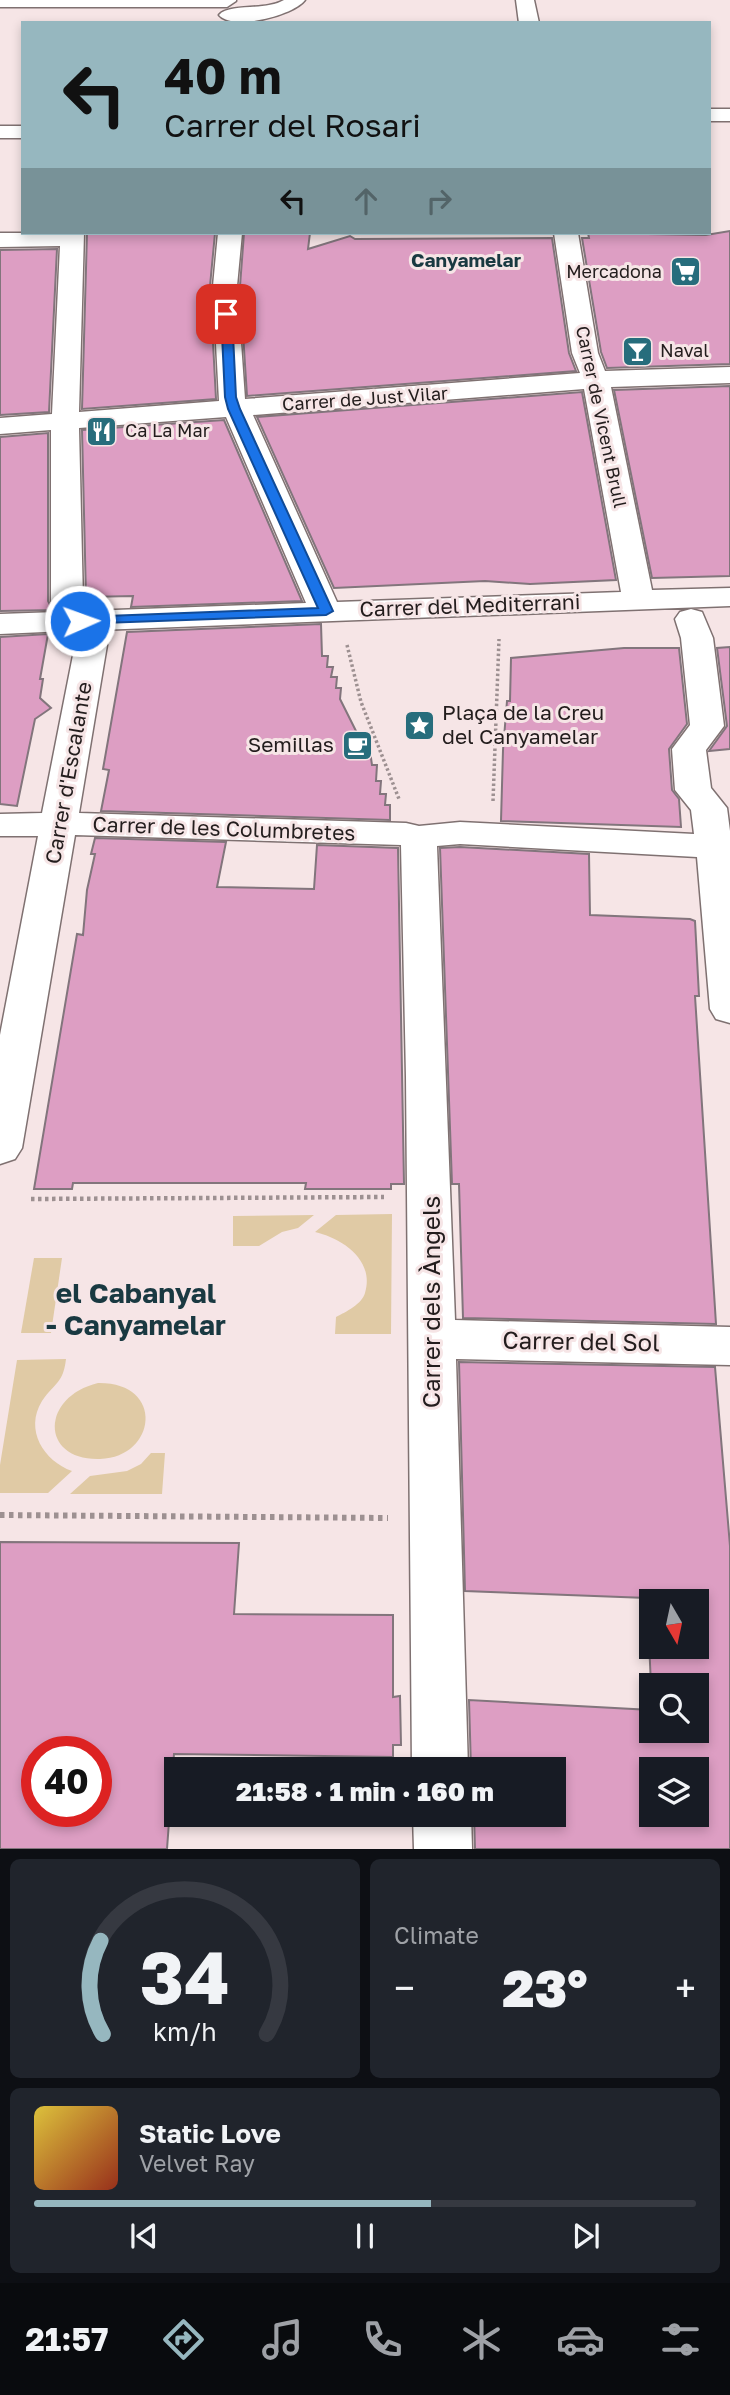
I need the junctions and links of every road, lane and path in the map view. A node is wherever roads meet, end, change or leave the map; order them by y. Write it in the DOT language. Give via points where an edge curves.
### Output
graph roads {
  1 [pos="296,0"];
  2 [pos="525,0"];
  3 [pos="0,1"];
  4 [pos="98,1"];
  5 [pos="228,10"];
  6 [pos="264,14"];
  7 [pos="95,21"];
  8 [pos="287,21"];
  9 [pos="529,21"];
  10 [pos="711,115"];
  11 [pos="730,115"];
  12 [pos="0,132"];
  13 [pos="21,132"];
  14 [pos="230,235"];
  15 [pos="566,235"];
  16 [pos="72,236"];
  17 [pos="0,240"];
  18 [pos="730,375"];
  19 [pos="596,380"];
  20 [pos="234,409"];
  21 [pos="65,422"];
  22 [pos="0,426"];
  23 [pos="730,597"];
  24 [pos="638,600"];
  25 [pos="326,611"];
  26 [pos="691,619"];
  27 [pos="80,621"];
  28 [pos="0,624"];
  29 [pos="499,626"];
  30 [pos="492,810"];
  31 [pos="0,825"];
  32 [pos="61,825"];
  33 [pos="411,826"];
  34 [pos="719,842"];
  35 [pos="730,1009"];
  36 [pos="0,1148"];
  37 [pos="431,1197"];
  38 [pos="31,1199"];
  39 [pos="432,1339"];
  40 [pos="730,1346"];
  41 [pos="0,1515"];
  42 [pos="433,1518"];
  43 [pos="440,1757"];
  44 [pos="442,1827"];
  45 [pos="443,1849"];
  1 -- 6 [label="street"];
  2 -- 9 [label="street"];
  3 -- 4 [label="street"];
  4 -- 5 [label="street"];
  4 -- 7 [label="street"];
  5 -- 6 [label="street"];
  6 -- 8 [label="street"];
  10 -- 11 [label="street"];
  12 -- 13 [label="street"];
  14 -- 20 [label="street" via="225,286"];
  15 -- 19 [label="street, Carrer de Vicent Brull" via="586,353"];
  16 -- 17 [label="street"];
  16 -- 21 [label="street, Carrer d'Escalante"];
  18 -- 19 [label="street, Carrer de Just Vilar"];
  19 -- 20 [label="street, Carrer de Just Vilar"];
  19 -- 24 [label="street, Carrer de Vicent Brull"];
  20 -- 21 [label="street, Carrer de Just Vilar"];
  20 -- 25 [label="street"];
  21 -- 22 [label="street, Carrer de Just Vilar"];
  21 -- 27 [label="street, Carrer d'Escalante" via="67,601"];
  23 -- 24 [label="street, Carrer del Mediterrani"];
  24 -- 25 [label="street, Carrer del Mediterrani"];
  25 -- 27 [label="street, Carrer del Mediterrani"];
  25 -- 33 [label="path" via="345,633 361,702"];
  26 -- 34 [label="street" via="698,638 706,726 689,748 694,790 709,808"];
  27 -- 28 [label="street, Carrer del Mediterrani"];
  27 -- 32 [label="street, Carrer d'Escalante" via="92,645"];
  29 -- 30 [label="path"];
  31 -- 32 [label="street, Carrer de les Columbretes"];
  32 -- 33 [label="street, Carrer de les Columbretes"];
  32 -- 36 [label="street, Carrer d'Escalante"];
  33 -- 34 [label="street, Carrer de les Columbretes"];
  33 -- 37 [label="street, Carrer dels Àngels" via="419,846"];
  34 -- 35 [label="street"];
  37 -- 38 [label="path"];
  37 -- 39 [label="street, Carrer dels Àngels"];
  39 -- 40 [label="street, Carrer del Sol"];
  39 -- 42 [label="street, Carrer dels Àngels"];
  41 -- 42 [label="path"];
  42 -- 43 [label="street, Carrer dels Àngels"];
  44 -- 45 [label="street"];
}
